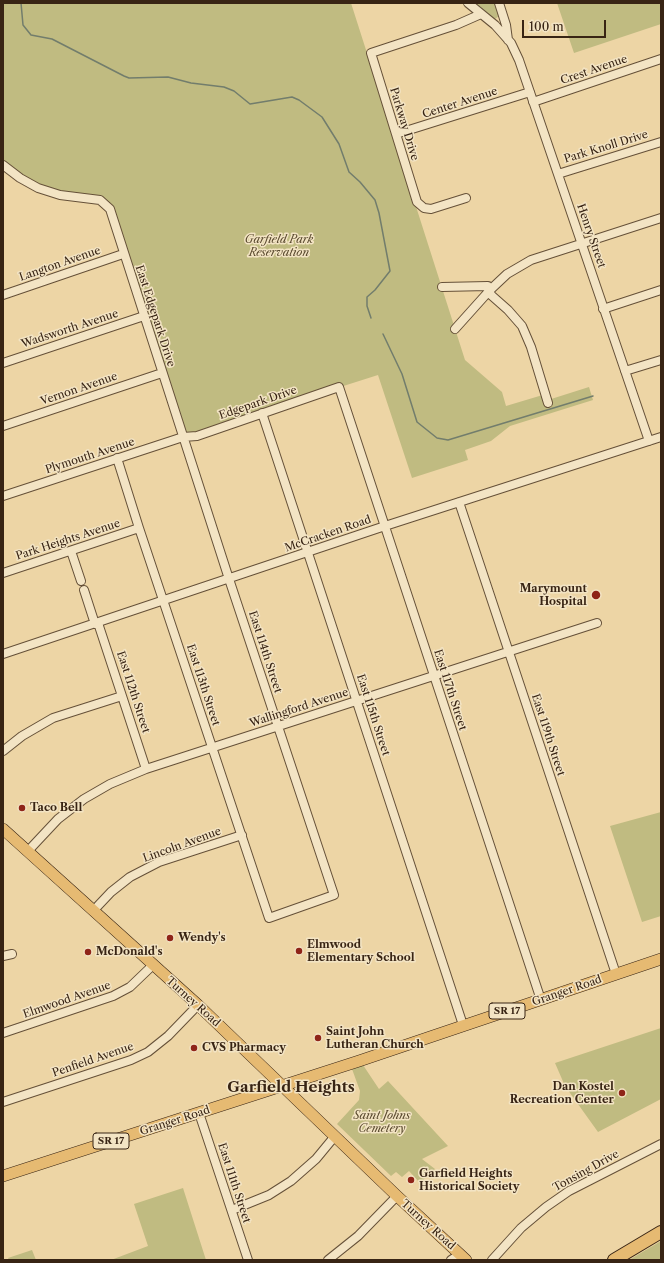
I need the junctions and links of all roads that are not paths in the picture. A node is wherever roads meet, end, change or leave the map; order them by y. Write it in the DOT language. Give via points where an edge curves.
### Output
graph roads {
  1 [pos="468,3"];
  2 [pos="499,3"];
  3 [pos="503,13"];
  4 [pos="481,14"];
  5 [pos="491,22"];
  6 [pos="508,40"];
  7 [pos="661,59"];
  8 [pos="530,92"];
  9 [pos="533,102"];
  10 [pos="396,134"];
  11 [pos="661,142"];
  12 [pos="3,164"];
  13 [pos="558,174"];
  14 [pos="466,198"];
  15 [pos="661,218"];
  16 [pos="582,243"];
  17 [pos="123,254"];
  18 [pos="442,287"];
  19 [pos="490,290"];
  20 [pos="661,290"];
  21 [pos="3,296"];
  22 [pos="604,308"];
  23 [pos="144,316"];
  24 [pos="455,328"];
  25 [pos="661,360"];
  26 [pos="3,363"];
  27 [pos="625,371"];
  28 [pos="162,373"];
  29 [pos="339,387"];
  30 [pos="548,403"];
  31 [pos="262,413"];
  32 [pos="3,426"];
  33 [pos="183,437"];
  34 [pos="661,437"];
  35 [pos="649,441"];
  36 [pos="117,458"];
  37 [pos="3,496"];
  38 [pos="459,502"];
  39 [pos="385,526"];
  40 [pos="139,528"];
  41 [pos="71,551"];
  42 [pos="307,553"];
  43 [pos="3,573"];
  44 [pos="229,579"];
  45 [pos="81,581"];
  46 [pos="84,590"];
  47 [pos="164,601"];
  48 [pos="97,623"];
  49 [pos="597,623"];
  50 [pos="509,652"];
  51 [pos="3,654"];
  52 [pos="435,676"];
  53 [pos="122,696"];
  54 [pos="356,700"];
  55 [pos="278,726"];
  56 [pos="213,747"];
  57 [pos="3,751"];
  58 [pos="146,769"];
  59 [pos="3,830"];
  60 [pos="242,835"];
  61 [pos="28,850"];
  62 [pos="94,910"];
  63 [pos="269,918"];
  64 [pos="12,954"];
  65 [pos="3,956"];
  66 [pos="661,959"];
  67 [pos="153,966"];
  68 [pos="616,974"];
  69 [pos="541,1000"];
  70 [pos="198,1005"];
  71 [pos="463,1025"];
  72 [pos="3,1033"];
  73 [pos="281,1085"];
  74 [pos="3,1102"];
  75 [pos="200,1113"];
  76 [pos="335,1136"];
  77 [pos="661,1144"];
  78 [pos="3,1176"];
  79 [pos="396,1196"];
  80 [pos="232,1210"];
  81 [pos="661,1232"];
  82 [pos="459,1258"];
  83 [pos="248,1260"];
  84 [pos="328,1260"];
  85 [pos="492,1260"];
  86 [pos="614,1260"];
  1 -- 4 [label="street, Henry Street"];
  2 -- 3 [label="street, Henry Street"];
  3 -- 5 [label="street"];
  3 -- 6 [label="street, Henry Street"];
  4 -- 5 [label="street, Henry Street"];
  4 -- 10 [label="street, Parkway Drive" via="456,26 370,53"];
  5 -- 6 [label="street, Henry Street"];
  6 -- 8 [label="street, Henry Street" via="519,60"];
  7 -- 9 [label="street, Crest Avenue"];
  8 -- 9 [label="street, Henry Street"];
  8 -- 10 [label="street, Center Avenue"];
  9 -- 13 [label="street, Henry Street"];
  10 -- 14 [label="street, Parkway Drive" via="417,202 424,208 431,209"];
  11 -- 13 [label="street, Park Knoll Drive"];
  12 -- 17 [label="street, East Edgepark Drive" via="38,188 60,195 94,198 105,204 110,210"];
  13 -- 16 [label="street, Henry Street"];
  15 -- 16 [label="street"];
  16 -- 19 [label="street" via="531,260 507,274"];
  16 -- 22 [label="street, Henry Street"];
  17 -- 21 [label="street, Langton Avenue"];
  17 -- 23 [label="street, East Edgepark Drive"];
  18 -- 19 [label="street" via="488,286"];
  19 -- 24 [label="street"];
  19 -- 30 [label="street" via="522,326"];
  20 -- 22 [label="street"];
  22 -- 27 [label="street, Henry Street"];
  23 -- 26 [label="street, Wadsworth Avenue"];
  23 -- 28 [label="street, East Edgepark Drive"];
  25 -- 27 [label="street"];
  27 -- 35 [label="street, Henry Street"];
  28 -- 32 [label="street, Vernon Avenue"];
  28 -- 33 [label="street, East Edgepark Drive"];
  29 -- 31 [label="street, Edgepark Drive"];
  29 -- 39 [label="street, East 117th Street"];
  31 -- 33 [label="street, Edgepark Drive" via="197,436"];
  31 -- 42 [label="street, East 115th Street"];
  33 -- 36 [label="street, Plymouth Avenue"];
  33 -- 44 [label="street, East 114th Street"];
  34 -- 35 [label="street, McCracken Road"];
  35 -- 38 [label="street, McCracken Road"];
  36 -- 37 [label="street, Plymouth Avenue"];
  36 -- 40 [label="street, East 113th Street"];
  38 -- 39 [label="street, McCracken Road"];
  38 -- 50 [label="street, East 119th Street"];
  39 -- 42 [label="street, McCracken Road"];
  39 -- 52 [label="street, East 117th Street"];
  40 -- 41 [label="street, Park Heights Avenue"];
  40 -- 47 [label="street, East 113th Street"];
  41 -- 43 [label="street, Park Heights Avenue"];
  41 -- 45 [label="street"];
  42 -- 44 [label="street, McCracken Road"];
  42 -- 54 [label="street, East 115th Street"];
  44 -- 47 [label="street, McCracken Road"];
  44 -- 55 [label="street, East 114th Street"];
  46 -- 48 [label="street, East 112th Street"];
  47 -- 48 [label="street, McCracken Road"];
  47 -- 56 [label="street, East 113th Street"];
  48 -- 51 [label="street, McCracken Road"];
  48 -- 53 [label="street, East 112th Street"];
  49 -- 50 [label="street, Wallingford Avenue"];
  50 -- 52 [label="street, Wallingford Avenue"];
  50 -- 68 [label="street, East 119th Street"];
  52 -- 54 [label="street, Wallingford Avenue"];
  52 -- 69 [label="street, East 117th Street"];
  53 -- 57 [label="street" via="53,718 22,736"];
  53 -- 58 [label="street, East 112th Street"];
  54 -- 55 [label="street, Wallingford Avenue"];
  54 -- 71 [label="street, East 115th Street"];
  55 -- 56 [label="street, Wallingford Avenue"];
  55 -- 63 [label="street, East 114th Street" via="334,895"];
  56 -- 58 [label="street, Wallingford Avenue"];
  56 -- 60 [label="street, East 113th Street"];
  58 -- 61 [label="street, Wallingford Avenue" via="110,784 84,799 58,819"];
  59 -- 61 [label="main road, Turney Road"];
  60 -- 62 [label="street, Lincoln Avenue" via="159,862 137,873 111,892"];
  60 -- 63 [label="street, East 113th Street"];
  61 -- 62 [label="main road, Turney Road"];
  62 -- 67 [label="main road, Turney Road"];
  64 -- 65 [label="street"];
  66 -- 68 [label="main road, Granger Road / SR 17"];
  67 -- 70 [label="main road, Turney Road"];
  67 -- 72 [label="street, Elmwood Avenue" via="130,987 113,996"];
  68 -- 69 [label="main road, Granger Road / SR 17"];
  69 -- 71 [label="main road, Granger Road / SR 17"];
  70 -- 73 [label="main road, Turney Road"];
  70 -- 74 [label="street, Penfield Avenue" via="168,1036 148,1052 131,1060"];
  71 -- 73 [label="main road, Granger Road / SR 17" via="403,1047"];
  73 -- 75 [label="main road, Granger Road / SR 17"];
  73 -- 76 [label="main road, Turney Road"];
  75 -- 78 [label="main road, Granger Road / SR 17"];
  75 -- 80 [label="street, East 111th Street"];
  76 -- 79 [label="main road, Turney Road"];
  76 -- 80 [label="street" via="316,1159 291,1181 269,1195"];
  77 -- 85 [label="street, Tonsing Drive" via="569,1191 521,1228"];
  79 -- 82 [label="main road, Turney Road"];
  79 -- 84 [label="street" via="358,1236"];
  80 -- 83 [label="street, East 111th Street"];
  81 -- 86 [label="highway"];
}
